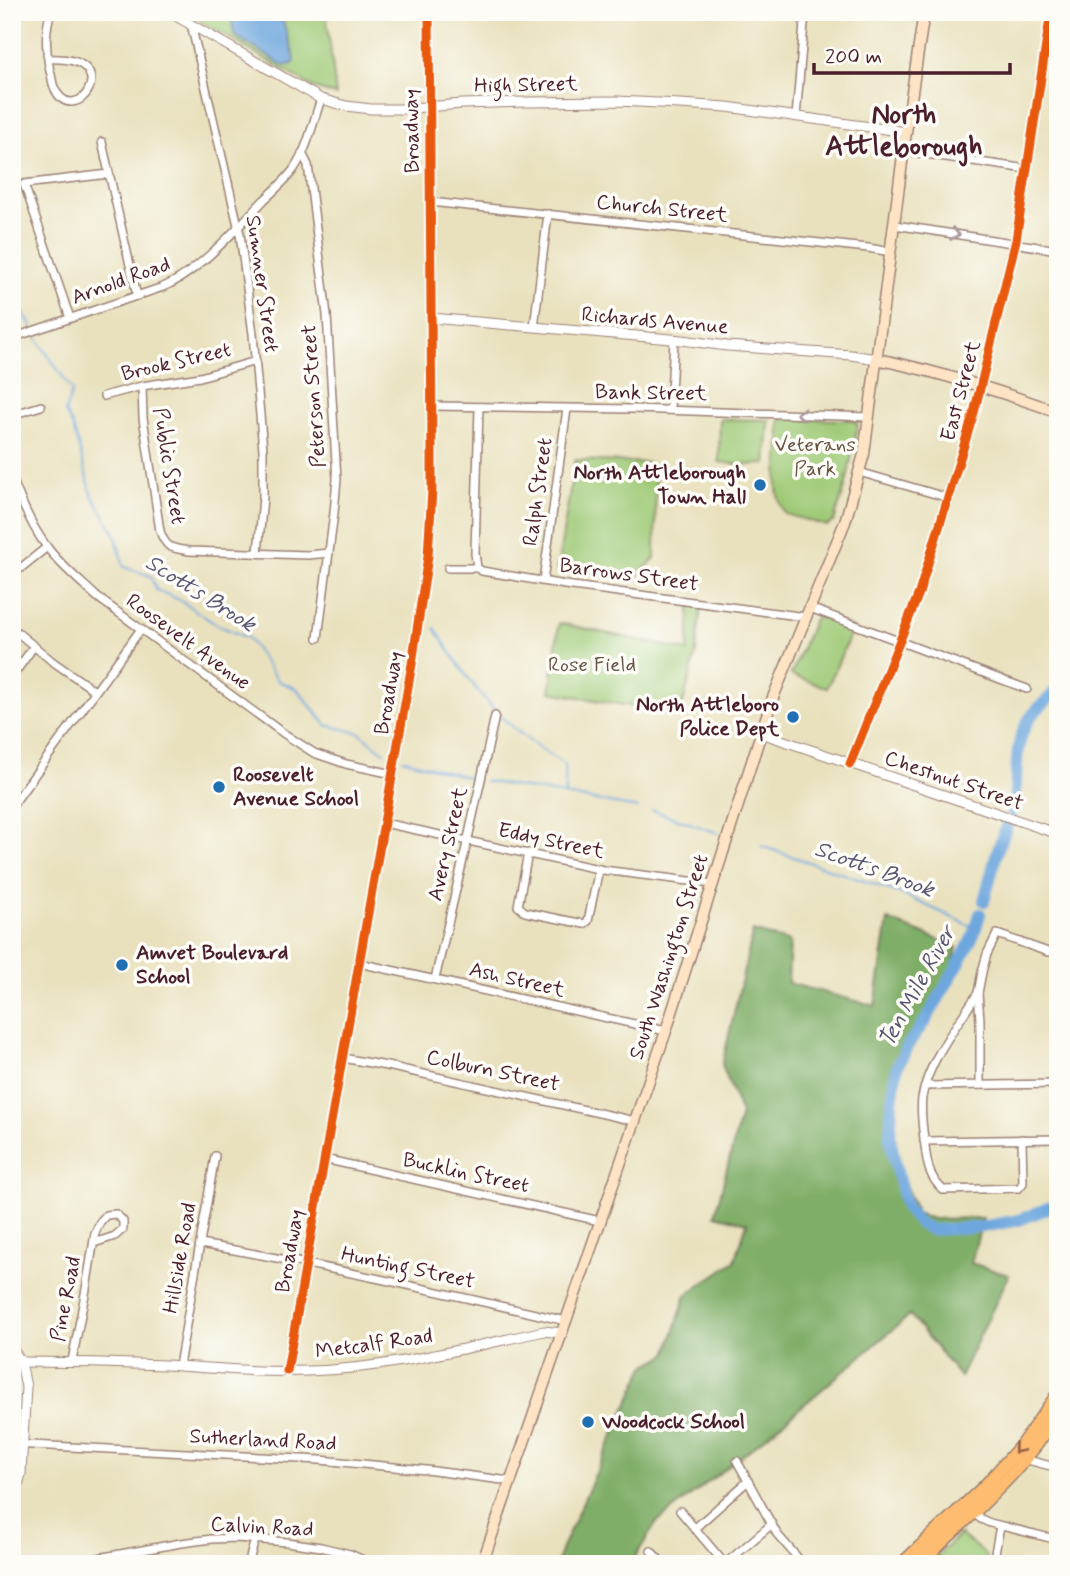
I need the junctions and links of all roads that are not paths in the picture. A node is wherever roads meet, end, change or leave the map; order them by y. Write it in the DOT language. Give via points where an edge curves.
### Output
graph roads {
  1 [pos="51,12"];
  2 [pos="169,12"];
  3 [pos="429,12"];
  4 [pos="805,12"];
  5 [pos="924,12"];
  6 [pos="1051,12"];
  7 [pos="191,24"];
  8 [pos="48,59"];
  9 [pos="321,99"];
  10 [pos="429,106"];
  11 [pos="796,117"];
  12 [pos="906,132"];
  13 [pos="102,142"];
  14 [pos="905,151"];
  15 [pos="302,153"];
  16 [pos="1027,169"];
  17 [pos="109,174"];
  18 [pos="430,202"];
  19 [pos="548,214"];
  20 [pos="895,225"];
  21 [pos="238,227"];
  22 [pos="1015,243"];
  23 [pos="1058,250"];
  24 [pos="891,252"];
  25 [pos="138,296"];
  26 [pos="70,318"];
  27 [pos="431,318"];
  28 [pos="534,327"];
  29 [pos="12,338"];
  30 [pos="674,340"];
  31 [pos="876,359"];
  32 [pos="256,361"];
  33 [pos="142,386"];
  34 [pos="980,386"];
  35 [pos="104,396"];
  36 [pos="41,406"];
  37 [pos="432,406"];
  38 [pos="479,407"];
  39 [pos="567,409"];
  40 [pos="670,410"];
  41 [pos="1058,412"];
  42 [pos="12,415"];
  43 [pos="869,417"];
  44 [pos="859,471"];
  45 [pos="12,478"];
  46 [pos="949,498"];
  47 [pos="47,547"];
  48 [pos="258,553"];
  49 [pos="329,554"];
  50 [pos="448,568"];
  51 [pos="477,568"];
  52 [pos="12,575"];
  53 [pos="543,581"];
  54 [pos="808,612"];
  55 [pos="12,628"];
  56 [pos="141,629"];
  57 [pos="318,638"];
  58 [pos="900,640"];
  59 [pos="34,646"];
  60 [pos="12,677"];
  61 [pos="1027,689"];
  62 [pos="95,691"];
  63 [pos="495,716"];
  64 [pos="761,733"];
  65 [pos="850,764"];
  66 [pos="393,774"];
  67 [pos="13,803"];
  68 [pos="384,823"];
  69 [pos="1058,834"];
  70 [pos="468,841"];
  71 [pos="528,853"];
  72 [pos="599,869"];
  73 [pos="713,884"];
  74 [pos="1058,951"];
  75 [pos="359,963"];
  76 [pos="435,979"];
  77 [pos="978,993"];
  78 [pos="666,1031"];
  79 [pos="343,1058"];
  80 [pos="1058,1084"];
  81 [pos="980,1085"];
  82 [pos="925,1086"];
  83 [pos="635,1121"];
  84 [pos="1022,1139"];
  85 [pos="1058,1139"];
  86 [pos="924,1141"];
  87 [pos="215,1156"];
  88 [pos="324,1159"];
  89 [pos="600,1220"];
  90 [pos="94,1243"];
  91 [pos="200,1244"];
  92 [pos="305,1263"];
  93 [pos="566,1321"];
  94 [pos="562,1333"];
  95 [pos="12,1348"];
  96 [pos="72,1361"];
  97 [pos="22,1362"];
  98 [pos="179,1366"];
  99 [pos="287,1371"];
  100 [pos="1058,1394"];
  101 [pos="1058,1412"];
  102 [pos="12,1444"];
  103 [pos="24,1444"];
  104 [pos="1024,1460"];
  105 [pos="737,1461"];
  106 [pos="1058,1468"];
  107 [pos="510,1481"];
  108 [pos="748,1481"];
  109 [pos="12,1506"];
  110 [pos="970,1508"];
  111 [pos="680,1511"];
  112 [pos="772,1524"];
  113 [pos="1000,1526"];
  114 [pos="694,1530"];
  115 [pos="255,1540"];
  116 [pos="1058,1540"];
  117 [pos="651,1551"];
  118 [pos="65,1564"];
  119 [pos="248,1564"];
  120 [pos="372,1564"];
  121 [pos="482,1564"];
  122 [pos="663,1564"];
  123 [pos="725,1564"];
  124 [pos="803,1564"];
  125 [pos="902,1564"];
  126 [pos="919,1564"];
  127 [pos="997,1564"];
  1 -- 8 [label="street"];
  2 -- 7 [label="street, High Street"];
  3 -- 10 [label="street, Broadway"];
  4 -- 11 [label="street"];
  5 -- 12 [label="main road, South Washington Street"];
  6 -- 16 [label="street, East Street"];
  7 -- 9 [label="street, High Street"];
  7 -- 21 [label="street, Sumner Street"];
  8 -- 8 [label="street" via="54,88 62,98 69,102 86,96 91,87 86,68"];
  9 -- 10 [label="street, High Street" via="371,109"];
  9 -- 15 [label="street, Arnold Road"];
  10 -- 11 [label="street, High Street" via="617,101 727,107"];
  10 -- 18 [label="street, Broadway"];
  11 -- 12 [label="street, High Street"];
  12 -- 14 [label="main road, South Washington Street"];
  13 -- 17 [label="street"];
  14 -- 16 [label="street"];
  14 -- 20 [label="main road, South Washington Street"];
  15 -- 21 [label="street, Arnold Road" via="293,170"];
  15 -- 49 [label="street, Peterson Street" via="308,165 327,315 337,479"];
  16 -- 22 [label="street, East Street"];
  17 -- 25 [label="street"];
  17 -- 26 [label="street" via="24,184"];
  18 -- 19 [label="street, Church Street"];
  18 -- 27 [label="street, Broadway"];
  19 -- 24 [label="street, Church Street"];
  19 -- 28 [label="street"];
  20 -- 22 [label="street, one-way"];
  20 -- 24 [label="main road, South Washington Street"];
  21 -- 25 [label="street, Arnold Road" via="183,278"];
  21 -- 32 [label="street, Sumner Street"];
  22 -- 23 [label="street"];
  22 -- 34 [label="street, East Street"];
  24 -- 31 [label="main road, South Washington Street"];
  25 -- 26 [label="street, Arnold Road"];
  26 -- 29 [label="street, Arnold Road"];
  27 -- 28 [label="street, Richards Avenue"];
  27 -- 37 [label="street, Broadway"];
  28 -- 30 [label="street, Richards Avenue"];
  30 -- 31 [label="street, Richards Avenue"];
  30 -- 40 [label="street"];
  31 -- 34 [label="main road"];
  31 -- 43 [label="main road, South Washington Street"];
  32 -- 33 [label="street, Brook Street" via="200,377"];
  32 -- 48 [label="street, Sumner Street" via="263,462"];
  33 -- 35 [label="street, Brook Street"];
  33 -- 48 [label="street, Public Street" via="164,542 170,548 189,551"];
  34 -- 41 [label="main road"];
  34 -- 46 [label="street, East Street"];
  36 -- 42 [label="street"];
  37 -- 38 [label="street, Bank Street"];
  37 -- 66 [label="street, Broadway" via="428,556"];
  38 -- 39 [label="street, Bank Street"];
  38 -- 51 [label="street"];
  39 -- 40 [label="street, Bank Street"];
  39 -- 53 [label="street, Ralph Street"];
  43 -- 40 [label="street, Bank Street, one-way"];
  43 -- 44 [label="main road, South Washington Street"];
  44 -- 46 [label="street"];
  44 -- 54 [label="main road, South Washington Street" via="845,522"];
  45 -- 47 [label="street, Roosevelt Avenue"];
  46 -- 58 [label="street, East Street"];
  47 -- 52 [label="street"];
  47 -- 56 [label="street, Roosevelt Avenue" via="97,597"];
  48 -- 49 [label="street"];
  49 -- 57 [label="street, Peterson Street"];
  50 -- 51 [label="street, Barrows Street"];
  51 -- 53 [label="street, Barrows Street"];
  53 -- 54 [label="street, Barrows Street"];
  54 -- 58 [label="street, Barrows Street"];
  54 -- 64 [label="main road, South Washington Street"];
  55 -- 59 [label="street"];
  56 -- 62 [label="street"];
  56 -- 66 [label="street, Roosevelt Avenue" via="314,753"];
  58 -- 61 [label="street, Barrows Street"];
  58 -- 65 [label="street, East Street"];
  59 -- 60 [label="street"];
  59 -- 62 [label="street"];
  62 -- 67 [label="street"];
  63 -- 70 [label="street, Avery Street"];
  64 -- 65 [label="street, Chestnut Street"];
  64 -- 73 [label="main road, South Washington Street"];
  65 -- 69 [label="street, Chestnut Street"];
  66 -- 68 [label="street, Broadway"];
  68 -- 70 [label="street, Eddy Street"];
  68 -- 75 [label="street, Broadway"];
  70 -- 71 [label="street, Eddy Street"];
  70 -- 76 [label="street, Avery Street"];
  71 -- 72 [label="street, Eddy Street"];
  71 -- 72 [label="street" via="517,906 525,912 584,924"];
  72 -- 73 [label="street, Eddy Street"];
  73 -- 78 [label="main road, South Washington Street"];
  74 -- 77 [label="street" via="1048,952 997,934"];
  75 -- 76 [label="street, Ash Street"];
  75 -- 79 [label="street, Broadway"];
  76 -- 78 [label="street, Ash Street"];
  77 -- 81 [label="street"];
  77 -- 82 [label="street" via="936,1059"];
  78 -- 83 [label="main road, South Washington Street"];
  79 -- 83 [label="street, Colburn Street"];
  79 -- 88 [label="street, Broadway"];
  80 -- 81 [label="street"];
  81 -- 82 [label="street"];
  82 -- 86 [label="street"];
  83 -- 89 [label="main road, South Washington Street"];
  84 -- 85 [label="street"];
  84 -- 86 [label="street"];
  84 -- 86 [label="street" via="1023,1183 1019,1188 956,1191 943,1190 934,1182"];
  87 -- 91 [label="street, Hillside Road"];
  88 -- 89 [label="street, Bucklin Street"];
  88 -- 92 [label="street, Broadway"];
  89 -- 93 [label="main road, South Washington Street"];
  90 -- 90 [label="street, Pine Road" via="100,1222 106,1215 116,1214 123,1229"];
  90 -- 96 [label="street, Pine Road"];
  91 -- 92 [label="street, Hunting Street"];
  91 -- 98 [label="street, Hillside Road"];
  92 -- 93 [label="street, Hunting Street"];
  92 -- 99 [label="street, Broadway"];
  93 -- 94 [label="main road, South Washington Street"];
  94 -- 99 [label="street, Metcalf Road" via="544,1331 386,1363"];
  94 -- 107 [label="main road, South Washington Street"];
  95 -- 97 [label="street"];
  96 -- 97 [label="street, Metcalf Road"];
  96 -- 98 [label="street, Metcalf Road"];
  97 -- 103 [label="street"];
  98 -- 99 [label="street, Metcalf Road"];
  100 -- 110 [label="main road, one-way"];
  101 -- 104 [label="main road"];
  102 -- 103 [label="street, Sutherland Road"];
  103 -- 107 [label="street, Sutherland Road" via="320,1460"];
  103 -- 109 [label="street"];
  104 -- 106 [label="street"];
  104 -- 110 [label="main road" via="1006,1482"];
  105 -- 108 [label="street"];
  107 -- 121 [label="main road, South Washington Street"];
  108 -- 112 [label="street"];
  108 -- 114 [label="street"];
  110 -- 113 [label="street" via="981,1519"];
  110 -- 125 [label="main road"];
  110 -- 126 [label="main road"];
  111 -- 114 [label="street"];
  112 -- 123 [label="street"];
  112 -- 124 [label="street"];
  113 -- 116 [label="street"];
  113 -- 127 [label="street"];
  114 -- 123 [label="street"];
  115 -- 118 [label="street, Calvin Road" via="212,1539"];
  115 -- 119 [label="street"];
  115 -- 120 [label="street, Calvin Road" via="321,1547"];
  117 -- 122 [label="street"];
}
